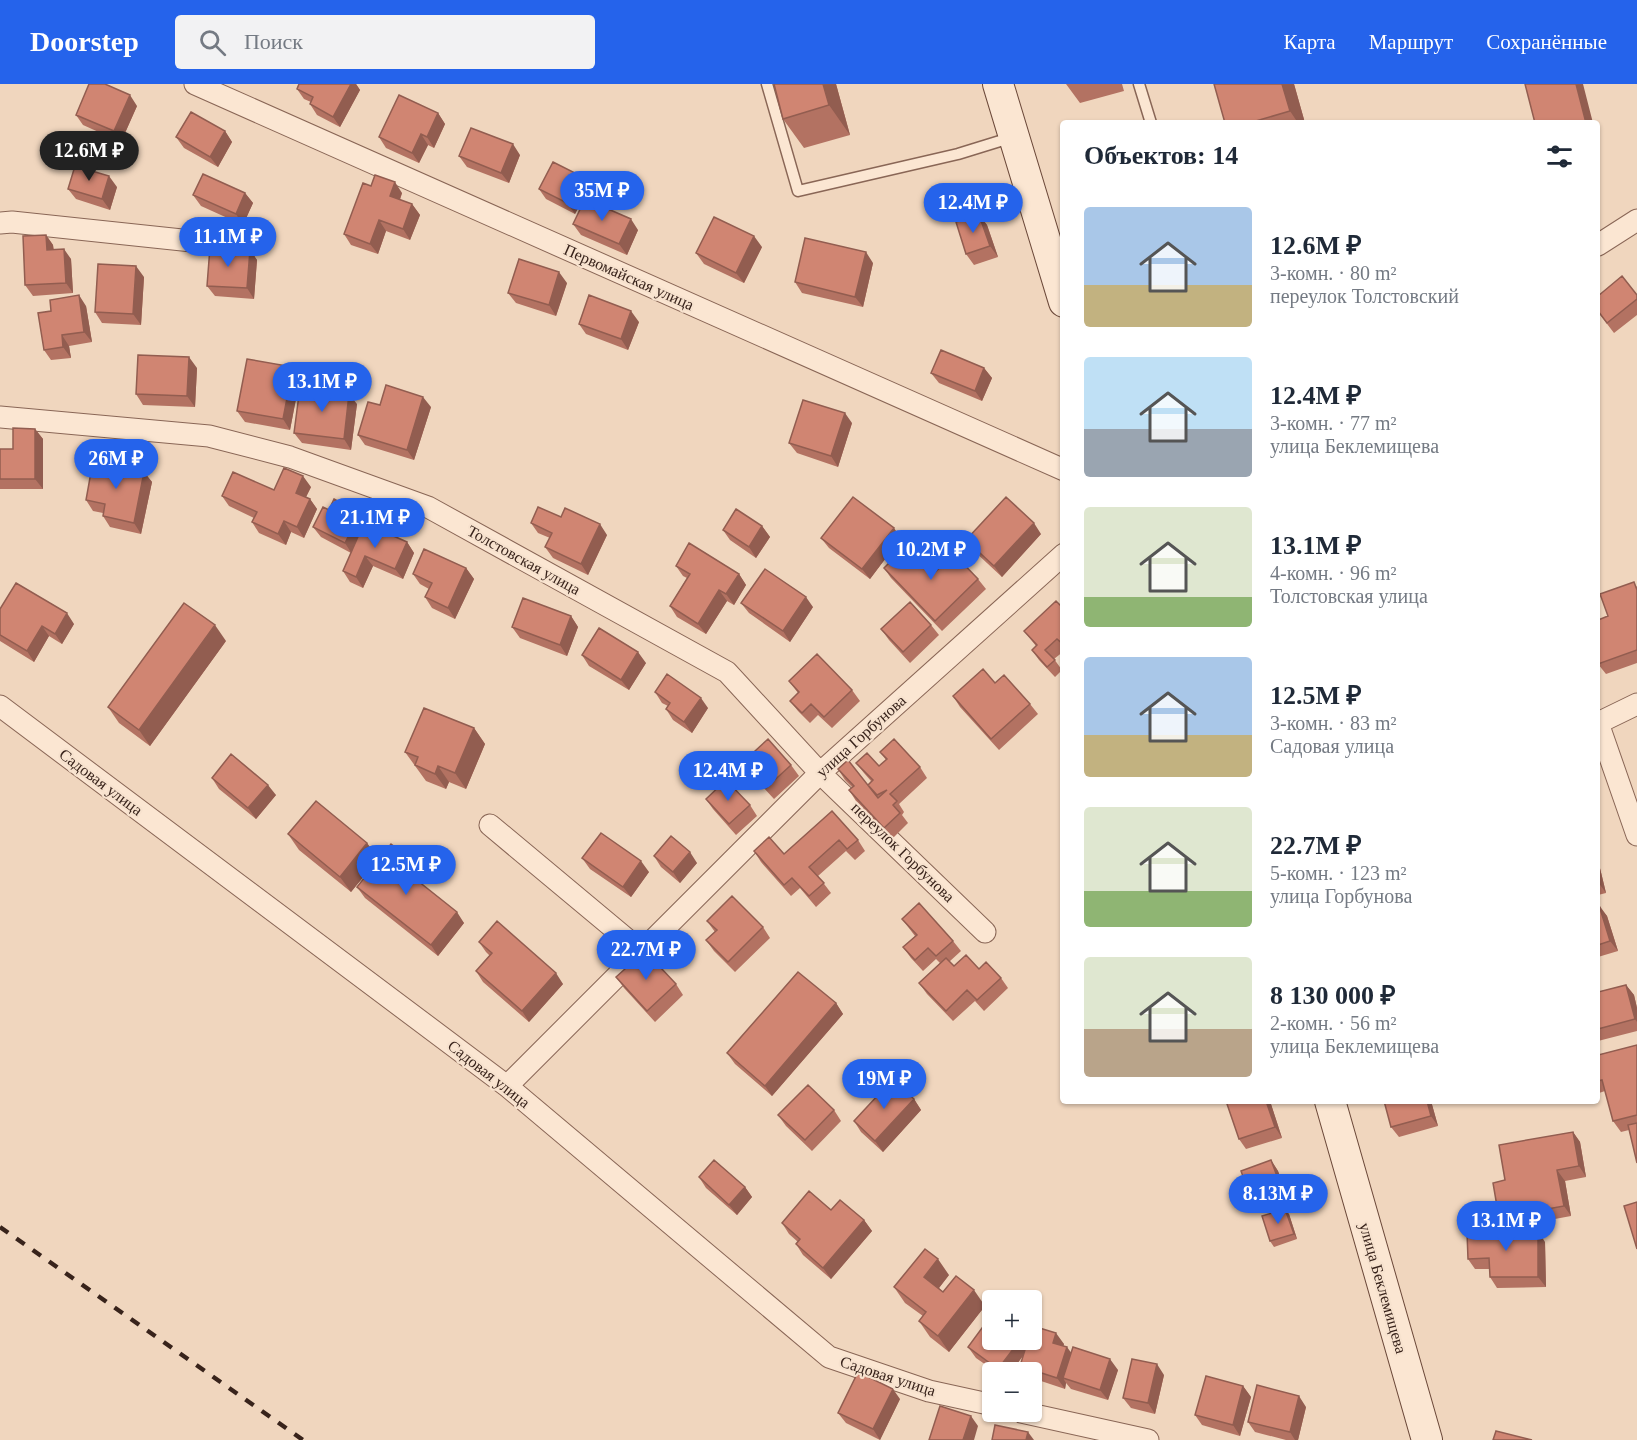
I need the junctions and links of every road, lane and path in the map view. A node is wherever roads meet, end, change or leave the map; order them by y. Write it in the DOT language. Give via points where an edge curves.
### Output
graph roads {
  1 [pos="195,84"];
  2 [pos="767,84"];
  3 [pos="998,84"];
  4 [pos="1139,84"];
  5 [pos="1149,120"];
  6 [pos="1014,137"];
  7 [pos="1637,220"];
  8 [pos="0,224"];
  9 [pos="1600,244"];
  10 [pos="248,247"];
  11 [pos="1060,289"];
  12 [pos="0,417"];
  13 [pos="1060,468"];
  14 [pos="1060,558"];
  15 [pos="1637,704"];
  16 [pos="0,706"];
  17 [pos="1600,722"];
  18 [pos="1600,729"];
  19 [pos="820,773"];
  20 [pos="490,825"];
  21 [pos="1637,835"];
  22 [pos="985,932"];
  23 [pos="641,951"];
  24 [pos="507,1086"];
  25 [pos="1331,1104"];
  26 [pos="982,1403"];
  27 [pos="1042,1417"];
  28 [pos="1148,1440"];
  29 [pos="1427,1440"];
  1 -- 13 [label="street, Первомайская улица"];
  2 -- 6 [label="lane" via="798,191"];
  3 -- 6 [label="main road"];
  4 -- 5 [label="lane"];
  6 -- 11 [label="main road"];
  7 -- 9 [label="street"];
  8 -- 10 [label="street" via="12,222"];
  12 -- 19 [label="street, Толстовская улица" via="209,436 290,457 428,507 727,672"];
  14 -- 19 [label="street, улица Горбунова"];
  15 -- 17 [label="street"];
  16 -- 24 [label="street, Садовая улица"];
  18 -- 21 [label="street"];
  19 -- 22 [label="street, переулок Горбунова"];
  19 -- 23 [label="street, улица Горбунова"];
  20 -- 23 [label="street"];
  23 -- 24 [label="street, улица Горбунова"];
  24 -- 26 [label="street, Садовая улица" via="829,1357 928,1391"];
  25 -- 29 [label="main road, улица Беклемищева"];
  27 -- 28 [label="street"];
}
